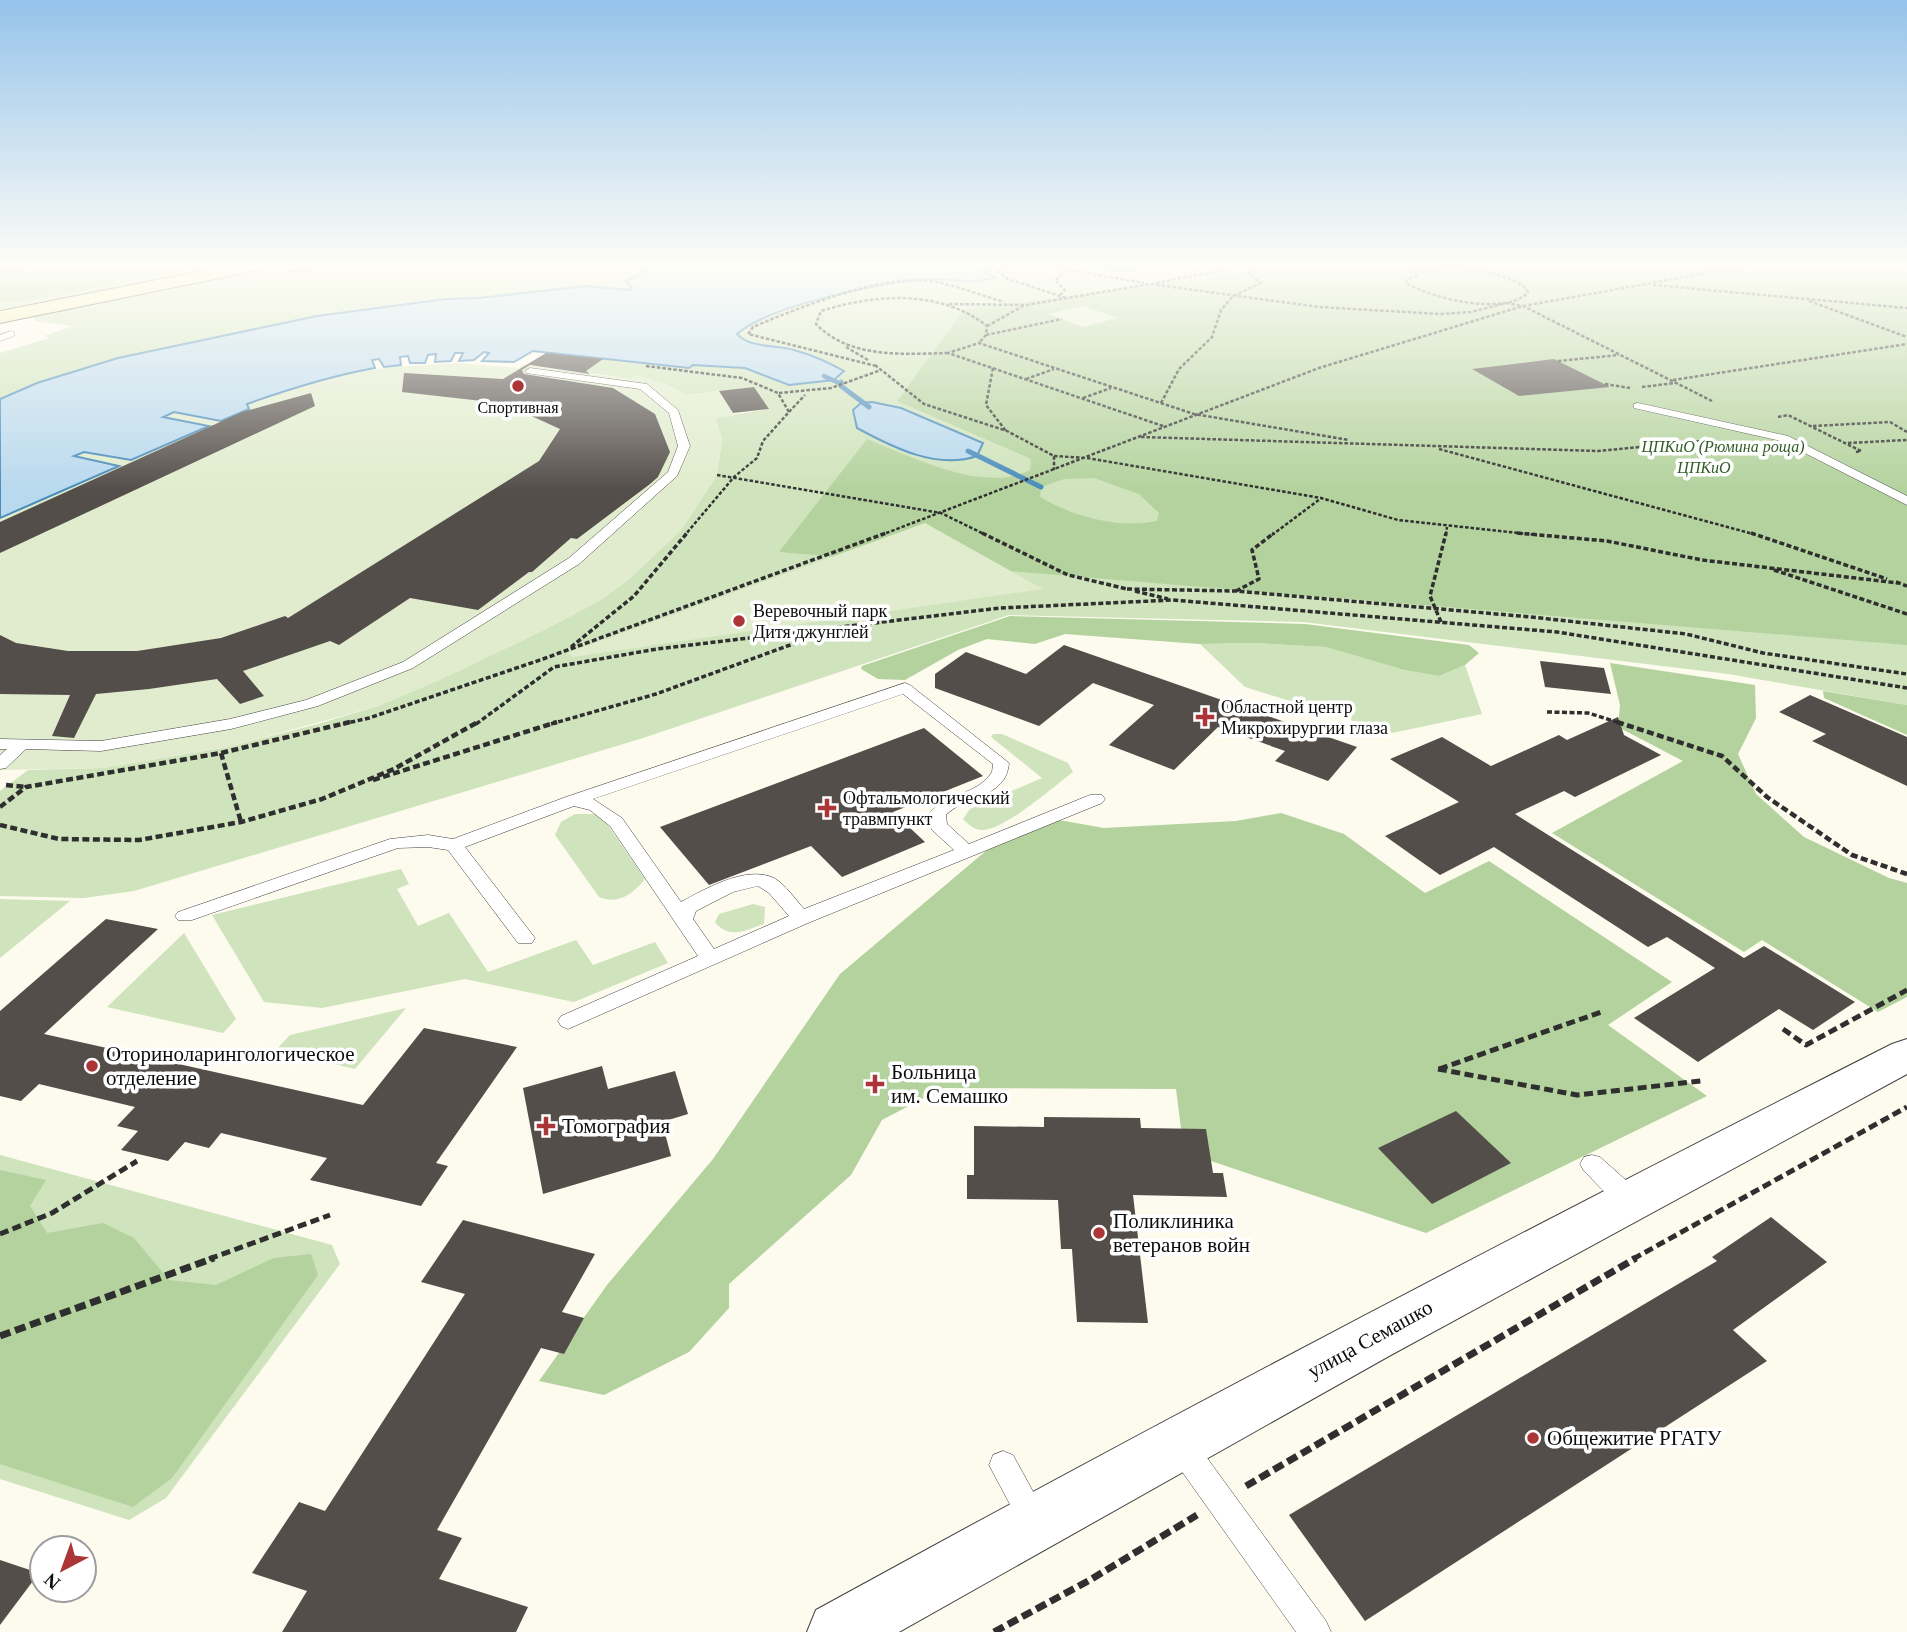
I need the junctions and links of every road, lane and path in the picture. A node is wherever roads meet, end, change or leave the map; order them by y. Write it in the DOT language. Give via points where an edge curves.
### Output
graph roads {
  1 [pos="771,339"];
  2 [pos="831,339"];
  3 [pos="983,339"];
  4 [pos="1210,339"];
  5 [pos="1414,339"];
  6 [pos="1589,339"];
  7 [pos="979,344"];
  8 [pos="1907,344"];
  9 [pos="842,345"];
  10 [pos="948,353"];
  11 [pos="1620,355"];
  12 [pos="1558,361"];
  13 [pos="645,366"];
  14 [pos="876,366"];
  15 [pos="993,368"];
  16 [pos="1055,369"];
  17 [pos="881,370"];
  18 [pos="530,371"];
  19 [pos="1025,379"];
  20 [pos="1671,381"];
  21 [pos="1112,387"];
  22 [pos="778,393"];
  23 [pos="805,395"];
  24 [pos="1082,399"];
  25 [pos="1713,402"];
  26 [pos="1161,403"];
  27 [pos="1638,406"];
  28 [pos="789,412"];
  29 [pos="1194,414"];
  30 [pos="1163,426"];
  31 [pos="1810,426"];
  32 [pos="1898,427"];
  33 [pos="1907,427"];
  34 [pos="1007,432"];
  35 [pos="1907,432"];
  36 [pos="1137,438"];
  37 [pos="1907,440"];
  38 [pos="1707,441"];
  39 [pos="1367,443"];
  40 [pos="1845,443"];
  41 [pos="1431,447"];
  42 [pos="1054,456"];
  43 [pos="1087,458"];
  44 [pos="1054,470"];
  45 [pos="717,475"];
  46 [pos="734,477"];
  47 [pos="1321,498"];
  48 [pos="1907,501"];
  49 [pos="941,513"];
  50 [pos="1447,527"];
  51 [pos="1764,566"];
  52 [pos="1898,583"];
  53 [pos="1907,586"];
  54 [pos="1127,589"];
  55 [pos="1236,591"];
  56 [pos="1173,600"];
  57 [pos="1434,607"];
  58 [pos="1907,614"];
  59 [pos="1441,622"];
  60 [pos="839,627"];
  61 [pos="566,651"];
  62 [pos="543,659"];
  63 [pos="554,667"];
  64 [pos="1907,674"];
  65 [pos="1907,688"];
  66 [pos="1547,712"];
  67 [pos="0,744"];
  68 [pos="20,746"];
  69 [pos="221,753"];
  70 [pos="0,764"];
  71 [pos="0,784"];
  72 [pos="26,787"];
  73 [pos="343,790"];
  74 [pos="1096,799"];
  75 [pos="572,802"];
  76 [pos="1,805"];
  77 [pos="241,822"];
  78 [pos="0,825"];
  79 [pos="454,845"];
  80 [pos="966,851"];
  81 [pos="1907,874"];
  82 [pos="185,916"];
  83 [pos="801,918"];
  84 [pos="683,921"];
  85 [pos="525,938"];
  86 [pos="710,958"];
  87 [pos="1907,990"];
  88 [pos="1604,1011"];
  89 [pos="568,1021"];
  90 [pos="1783,1029"];
  91 [pos="1907,1055"];
  92 [pos="1702,1081"];
  93 [pos="1907,1107"];
  94 [pos="138,1161"];
  95 [pos="1592,1164"];
  96 [pos="1630,1198"];
  97 [pos="330,1215"];
  98 [pos="0,1234"];
  99 [pos="0,1336"];
  100 [pos="1179,1443"];
  101 [pos="1003,1465"];
  102 [pos="1221,1501"];
  103 [pos="1035,1522"];
  104 [pos="838,1632"];
  105 [pos="994,1632"];
  106 [pos="1315,1632"];
  1 -- 14 [label="path"];
  2 -- 9 [label="path"];
  3 -- 7 [label="path"];
  4 -- 26 [label="path" via="1180,369"];
  5 -- 29 [label="path"];
  6 -- 11 [label="path"];
  7 -- 10 [label="path"];
  7 -- 16 [label="path"];
  8 -- 20 [label="path"];
  9 -- 10 [label="path" via="870,351"];
  9 -- 14 [label="path"];
  10 -- 15 [label="path"];
  11 -- 12 [label="path"];
  11 -- 20 [label="path"];
  13 -- 22 [label="path" via="742,379"];
  14 -- 17 [label="path"];
  15 -- 19 [label="path"];
  15 -- 34 [label="path" via="986,405"];
  16 -- 19 [label="path"];
  16 -- 21 [label="path"];
  17 -- 23 [label="path"];
  17 -- 34 [label="path" via="924,404"];
  18 -- 68 [label="lane" via="643,386 674,412 684,446 673,474 575,561 408,665 312,703 231,724 101,746"];
  19 -- 24 [label="path"];
  20 -- 25 [label="path"];
  21 -- 24 [label="path"];
  21 -- 26 [label="path"];
  22 -- 23 [label="path"];
  22 -- 28 [label="path"];
  23 -- 28 [label="path"];
  24 -- 30 [label="path"];
  26 -- 29 [label="path"];
  27 -- 48 [label="lane" via="1784,438"];
  28 -- 46 [label="path" via="763,441 757,458"];
  29 -- 30 [label="path"];
  29 -- 39 [label="path"];
  30 -- 36 [label="path"];
  31 -- 32 [label="path" via="1890,422"];
  32 -- 33 [label="path"];
  32 -- 35 [label="path"];
  34 -- 42 [label="path"];
  36 -- 39 [label="path"];
  36 -- 43 [label="path"];
  37 -- 40 [label="path"];
  38 -- 41 [label="path" via="1598,451"];
  39 -- 41 [label="path"];
  41 -- 52 [label="path" via="1780,541"];
  42 -- 43 [label="path"];
  42 -- 44 [label="path"];
  43 -- 44 [label="path"];
  43 -- 47 [label="path"];
  44 -- 49 [label="path"];
  45 -- 46 [label="path"];
  46 -- 49 [label="path"];
  46 -- 61 [label="path" via="634,596"];
  47 -- 50 [label="path" via="1398,520"];
  47 -- 55 [label="path" via="1252,550 1259,579"];
  49 -- 54 [label="path" via="1068,575"];
  49 -- 61 [label="path"];
  50 -- 51 [label="path" via="1607,541 1702,560"];
  50 -- 57 [label="path" via="1430,596"];
  51 -- 52 [label="path"];
  51 -- 58 [label="path"];
  52 -- 53 [label="path"];
  54 -- 55 [label="path"];
  54 -- 56 [label="path"];
  55 -- 57 [label="path"];
  56 -- 59 [label="path"];
  56 -- 60 [label="path" via="999,608"];
  57 -- 59 [label="path"];
  57 -- 64 [label="path" via="1686,634 1763,653"];
  59 -- 65 [label="path" via="1557,632"];
  60 -- 63 [label="path" via="657,649"];
  60 -- 73 [label="path" via="656,694"];
  61 -- 62 [label="path"];
  62 -- 63 [label="path"];
  62 -- 69 [label="path" via="369,718"];
  63 -- 73 [label="path" via="472,727 394,769"];
  66 -- 81 [label="path" via="1588,713 1722,756 1766,797 1853,855"];
  67 -- 68 [label="lane"];
  68 -- 70 [label="lane"];
  69 -- 72 [label="path"];
  69 -- 77 [label="path"];
  71 -- 72 [label="path"];
  72 -- 76 [label="path"];
  73 -- 77 [label="path"];
  74 -- 80 [label="lane"];
  75 -- 79 [label="lane"];
  75 -- 80 [label="lane" via="905,688 1002,763 997,781 942,808 937,815 937,826"];
  75 -- 84 [label="lane" via="586,801 616,822"];
  77 -- 78 [label="path" via="139,840 59,839"];
  79 -- 82 [label="lane" via="428,841 396,844"];
  79 -- 85 [label="lane"];
  80 -- 83 [label="lane"];
  83 -- 84 [label="lane" via="767,882 758,880 699,900 688,907"];
  83 -- 86 [label="lane"];
  84 -- 86 [label="lane"];
  86 -- 89 [label="lane"];
  87 -- 90 [label="path" via="1806,1045"];
  88 -- 92 [label="path" via="1438,1069 1577,1095"];
  91 -- 96 [label="street, улица Семашко"];
  93 -- 102 [label="path" via="1670,1237"];
  94 -- 98 [label="path" via="52,1213"];
  95 -- 96 [label="lane"];
  96 -- 100 [label="street, улица Семашко"];
  97 -- 99 [label="path"];
  100 -- 102 [label="lane"];
  100 -- 103 [label="street, улица Семашко"];
  101 -- 103 [label="lane"];
  102 -- 105 [label="path"];
  102 -- 106 [label="lane"];
  103 -- 104 [label="street, улица Семашко"];
}
